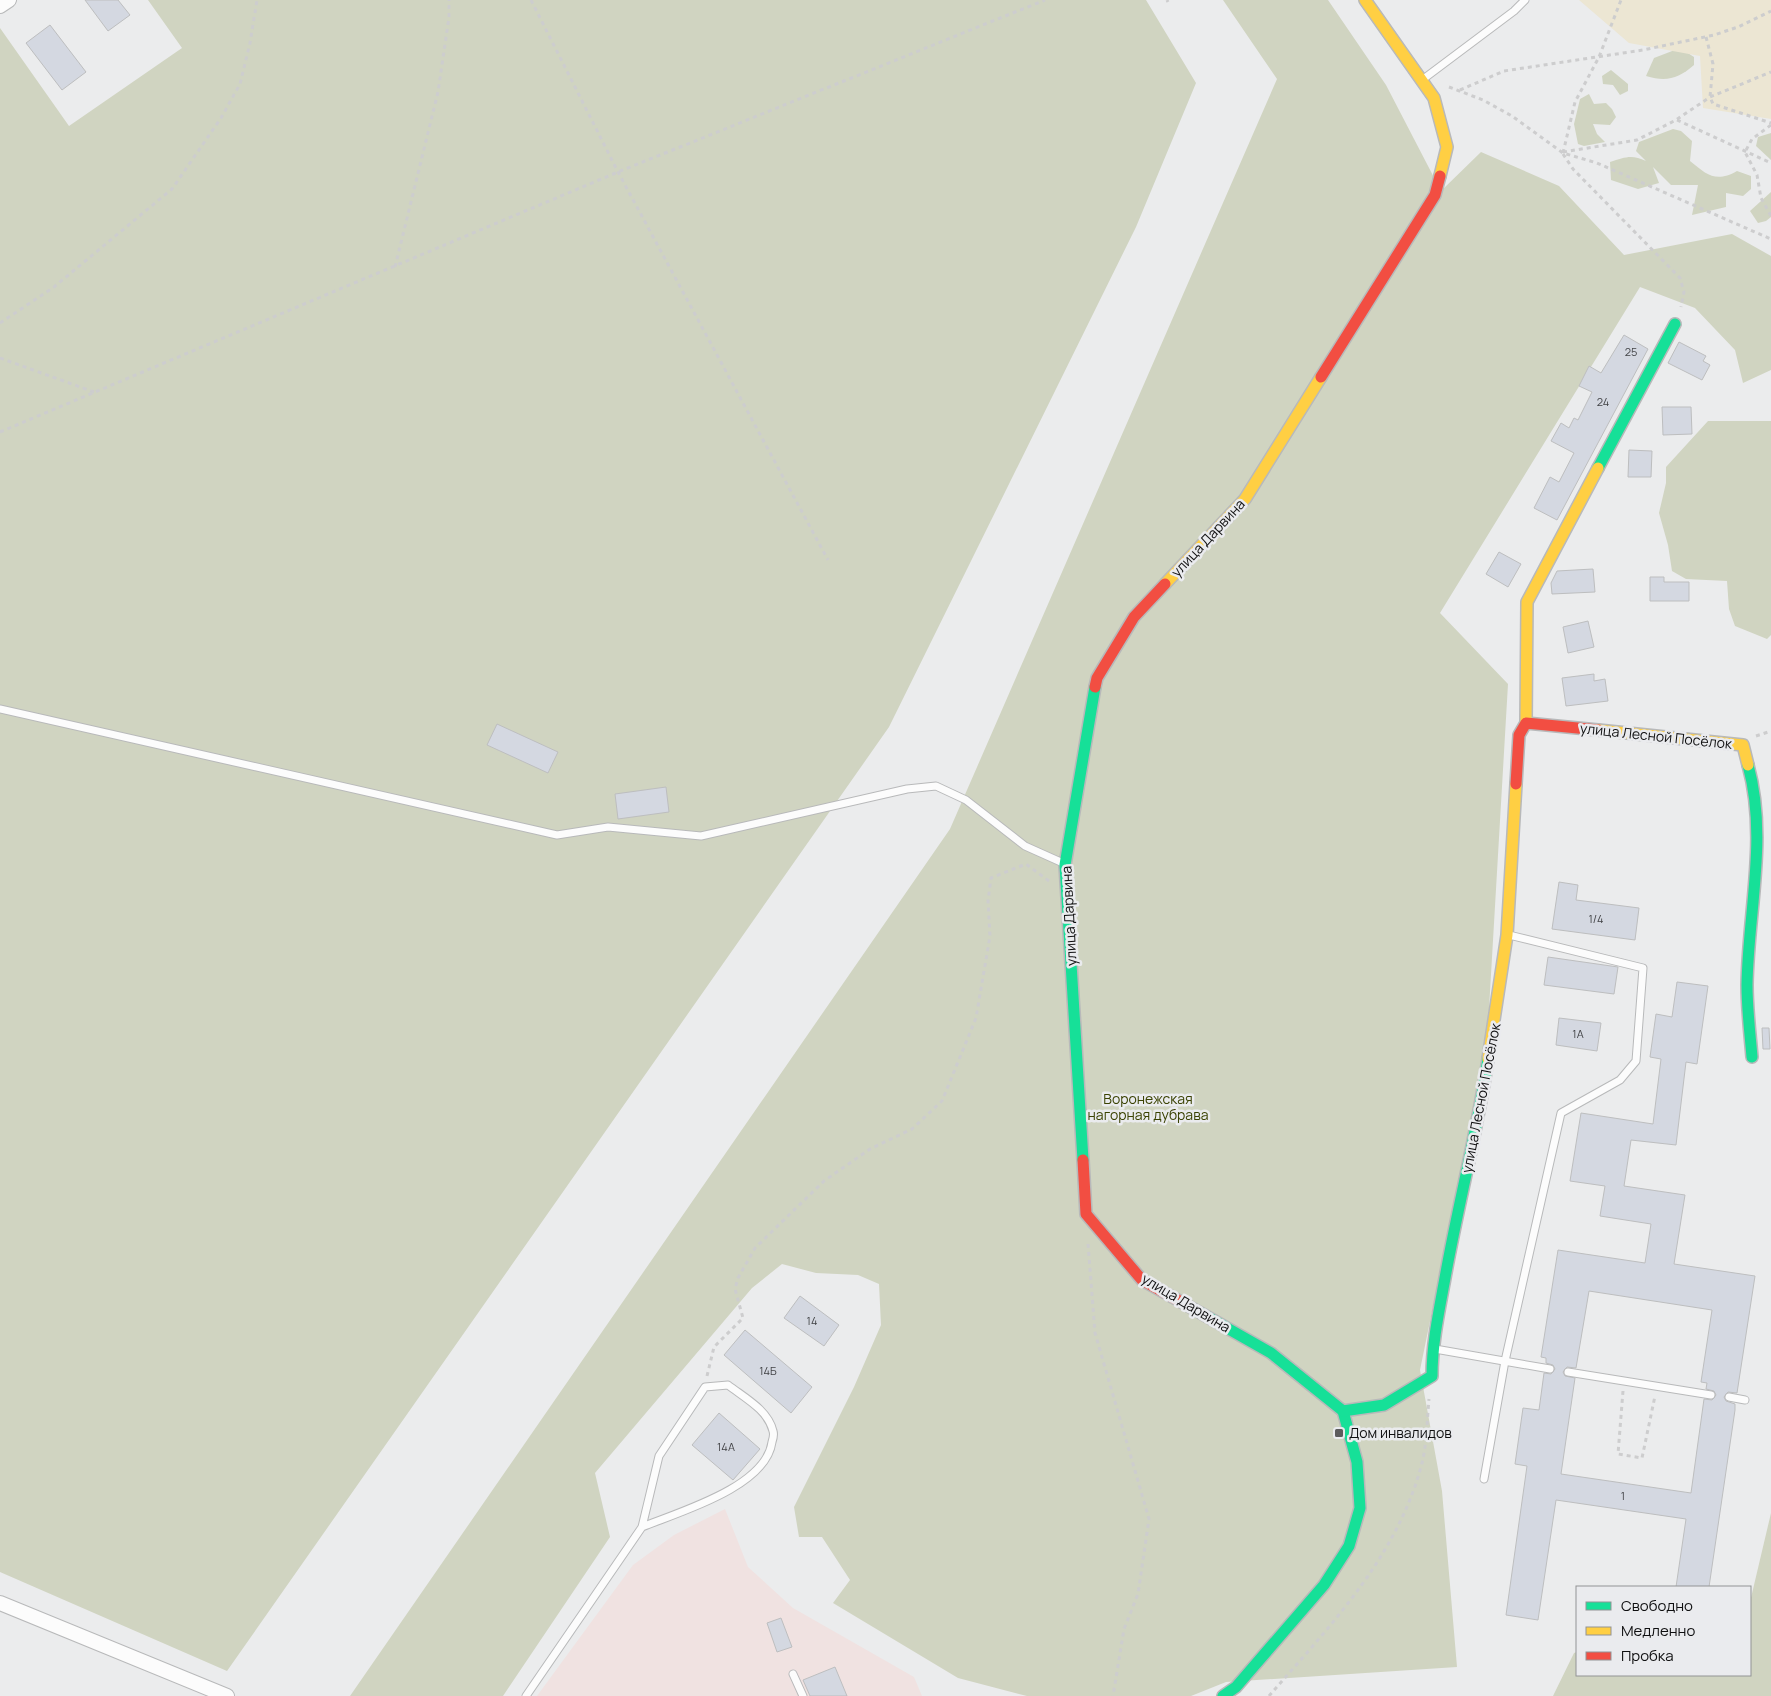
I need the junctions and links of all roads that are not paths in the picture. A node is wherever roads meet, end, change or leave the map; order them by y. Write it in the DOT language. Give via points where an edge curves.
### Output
graph roads {
  1 [pos="9,0"];
  2 [pos="1365,0"];
  3 [pos="1525,0"];
  4 [pos="0,6"];
  5 [pos="1422,80"];
  6 [pos="1675,324"];
  7 [pos="0,709"];
  8 [pos="1526,723"];
  9 [pos="1066,865"];
  10 [pos="1507,935"];
  11 [pos="1752,1056"];
  12 [pos="1432,1348"];
  13 [pos="1505,1361"];
  14 [pos="1550,1369"];
  15 [pos="1568,1372"];
  16 [pos="1711,1395"];
  17 [pos="1729,1397"];
  18 [pos="1745,1400"];
  19 [pos="1343,1411"];
  20 [pos="1484,1479"];
  21 [pos="642,1527"];
  22 [pos="0,1603"];
  23 [pos="794,1674"];
  24 [pos="227,1696"];
  25 [pos="526,1696"];
  26 [pos="803,1696"];
  27 [pos="1222,1696"];
  1 -- 4 [label="street"];
  2 -- 5 [label="street, улица Дарвина"];
  3 -- 5 [label="lane"];
  5 -- 9 [label="street, улица Дарвина" via="1434,98 1447,147 1435,195 1245,499 1134,617 1097,678"];
  6 -- 8 [label="street, улица Лесной Посёлок" via="1526,602"];
  7 -- 9 [label="lane" via="557,835 608,828 701,836 907,789 936,786 966,800 1025,846"];
  8 -- 10 [label="street, улица Лесной Посёлок" via="1520,735"];
  8 -- 11 [label="street, улица Лесной Посёлок" via="1743,745 1754,786 1757,840 1747,986"];
  9 -- 19 [label="street, улица Дарвина" via="1086,1214 1142,1280 1271,1353"];
  10 -- 12 [label="street, улица Лесной Посёлок" via="1482,1102"];
  10 -- 13 [label="lane" via="1644,968 1636,1060 1620,1080 1561,1113"];
  12 -- 13 [label="lane"];
  12 -- 19 [label="street, улица Лесной Посёлок" via="1432,1376 1384,1405"];
  13 -- 14 [label="lane"];
  13 -- 20 [label="lane"];
  15 -- 16 [label="lane"];
  17 -- 18 [label="lane"];
  19 -- 27 [label="street" via="1357,1462 1360,1508 1349,1546 1324,1585 1236,1687"];
  21 -- 21 [label="lane" via="659,1456 705,1387 728,1385 763,1412 774,1432 771,1451 750,1478 718,1497"];
  21 -- 25 [label="lane"];
  22 -- 24 [label="street"];
  23 -- 26 [label="lane"];
}
